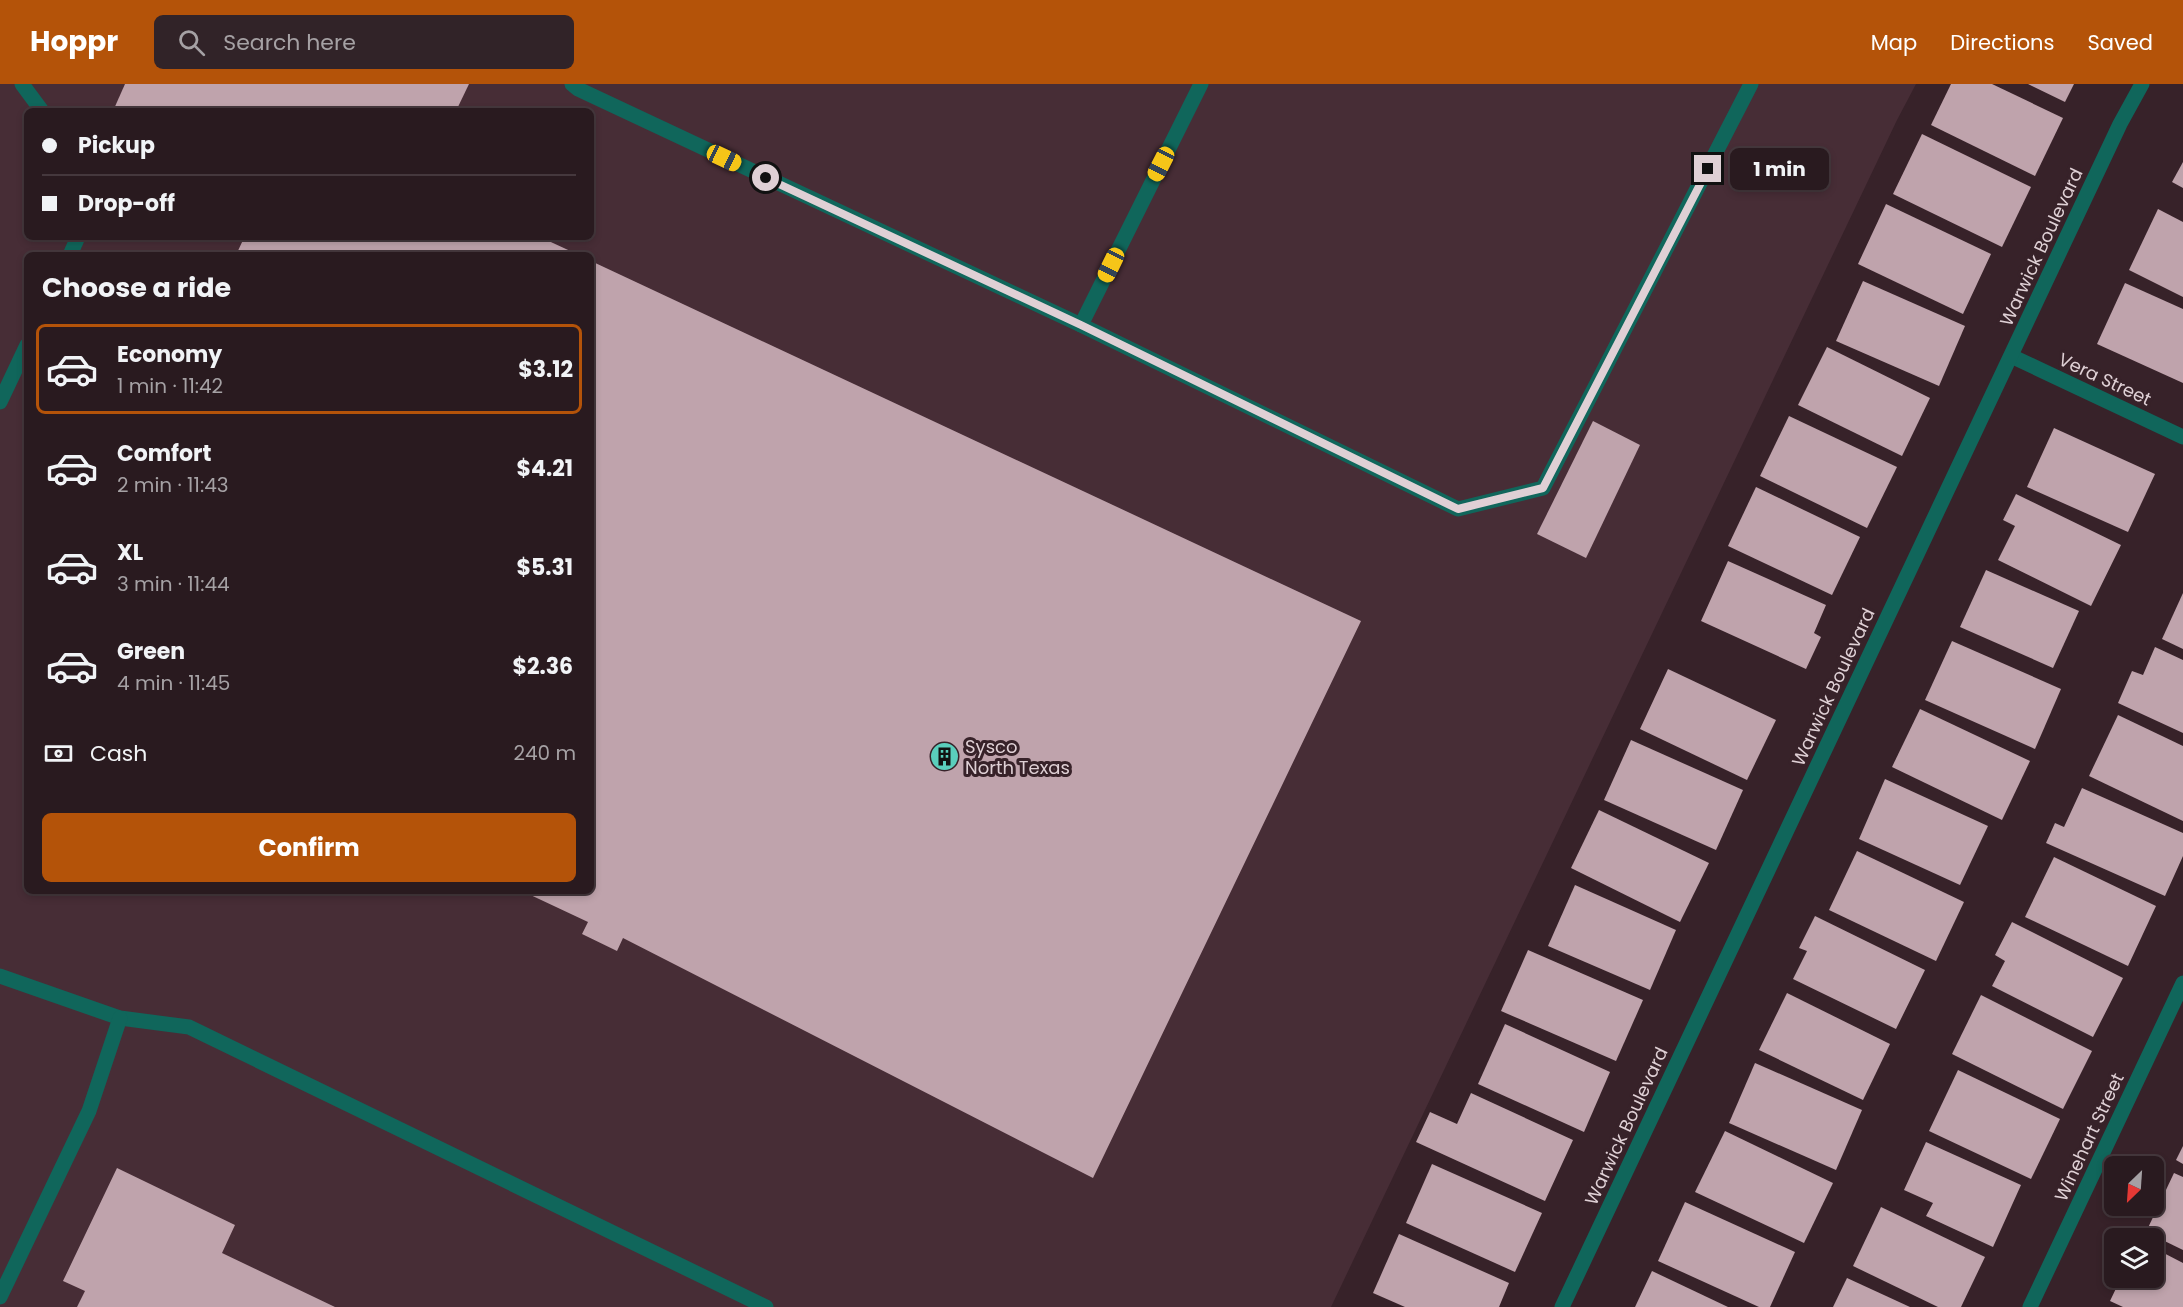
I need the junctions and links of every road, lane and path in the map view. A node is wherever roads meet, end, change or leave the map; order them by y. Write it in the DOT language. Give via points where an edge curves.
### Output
graph roads {
  1 [pos="22,84"];
  2 [pos="572,84"];
  3 [pos="1201,84"];
  4 [pos="1751,84"];
  5 [pos="2142,84"];
  6 [pos="40,108"];
  7 [pos="1081,325"];
  8 [pos="24,351"];
  9 [pos="2011,356"];
  10 [pos="0,402"];
  11 [pos="2183,437"];
  12 [pos="0,976"];
  13 [pos="2183,983"];
  14 [pos="120,1018"];
  15 [pos="0,1297"];
  16 [pos="766,1307"];
  17 [pos="1562,1307"];
  18 [pos="2030,1307"];
  1 -- 6 [label="street"];
  2 -- 7 [label="street"];
  3 -- 7 [label="street"];
  4 -- 7 [label="street" via="1543,488 1458,509"];
  5 -- 9 [label="street, Warwick Boulevard"];
  8 -- 10 [label="street"];
  9 -- 11 [label="street, Vera Street"];
  9 -- 17 [label="street, Warwick Boulevard"];
  12 -- 14 [label="street"];
  13 -- 18 [label="street, Winehart Street"];
  14 -- 15 [label="street" via="89,1111"];
  14 -- 16 [label="street" via="189,1027"];
}
